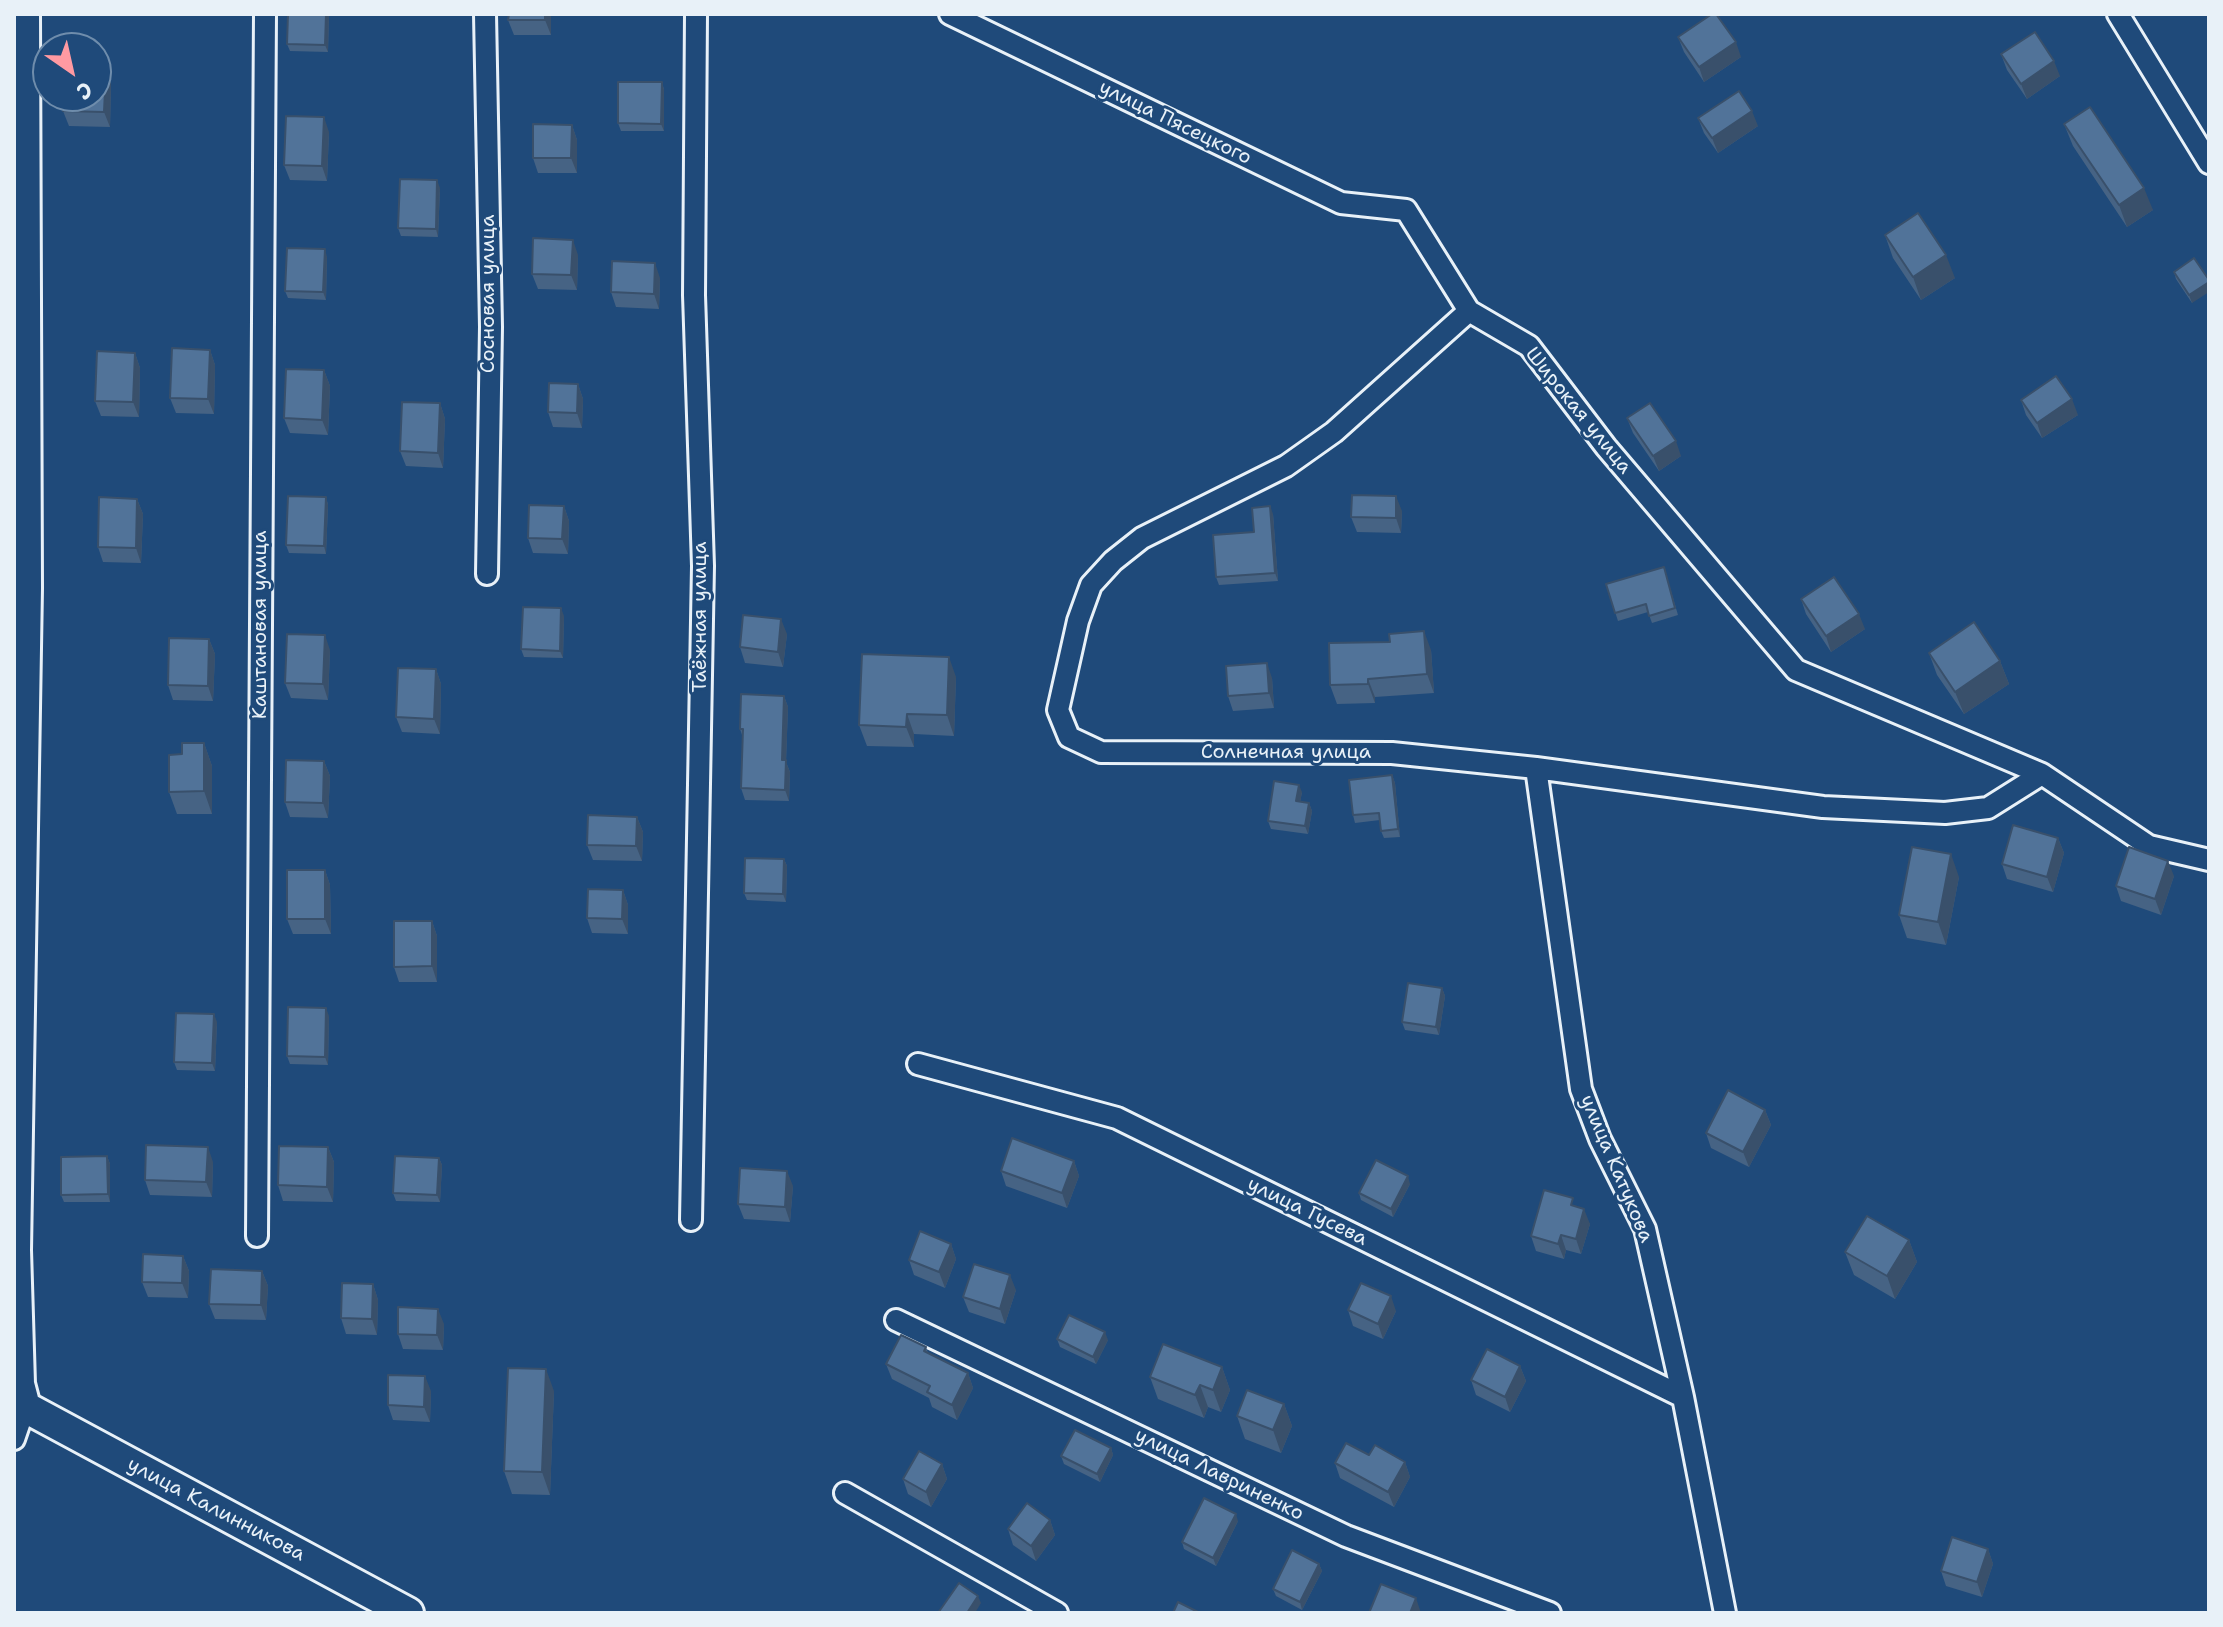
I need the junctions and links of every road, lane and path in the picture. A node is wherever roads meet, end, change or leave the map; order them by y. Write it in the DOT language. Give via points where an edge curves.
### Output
graph roads {
  1 [pos="24,14"];
  2 [pos="265,14"];
  3 [pos="485,14"];
  4 [pos="696,14"];
  5 [pos="950,14"];
  6 [pos="2118,14"];
  7 [pos="2209,163"];
  8 [pos="1469,311"];
  9 [pos="487,574"];
  10 [pos="1536,768"];
  11 [pos="2042,774"];
  12 [pos="2209,860"];
  13 [pos="918,1064"];
  14 [pos="691,1220"];
  15 [pos="257,1236"];
  16 [pos="896,1320"];
  17 [pos="1683,1397"];
  18 [pos="25,1407"];
  19 [pos="14,1439"];
  20 [pos="845,1493"];
  21 [pos="376,1606"];
  22 [pos="408,1613"];
  23 [pos="1057,1613"];
  24 [pos="1550,1613"];
  25 [pos="1725,1613"];
  1 -- 18 [label="main road" via="26,588 15,1250 19,1384"];
  2 -- 15 [label="street, Каштановая улица"];
  3 -- 9 [label="street, Сосновая улица" via="491,327"];
  4 -- 14 [label="street, Таёжная улица" via="694,295 703,566"];
  5 -- 8 [label="street, улица Пясецкого" via="1341,203 1406,210"];
  6 -- 7 [label="street"];
  8 -- 10 [label="street, Солнечная улица" via="1334,432 1286,466 1142,538 1113,561 1086,597 1058,710 1069,737 1101,752 1392,753"];
  8 -- 11 [label="street, Широкая улица" via="1529,346 1606,447 1796,670"];
  10 -- 11 [label="street, Солнечная улица" via="1823,807 1945,813 1988,808"];
  10 -- 17 [label="street, улица Катукова" via="1581,1089 1645,1229"];
  11 -- 12 [label="street, Широкая улица" via="2149,846"];
  13 -- 17 [label="street, улица Гусева" via="1117,1118"];
  16 -- 24 [label="street, улица Лавриненко" via="1346,1536"];
  17 -- 25 [label="street, улица Катукова"];
  18 -- 19 [label="street"];
  18 -- 21 [label="main road, улица Калинникова"];
  20 -- 23 [label="street"];
  21 -- 22 [label="main road, улица Калинникова"];
}
